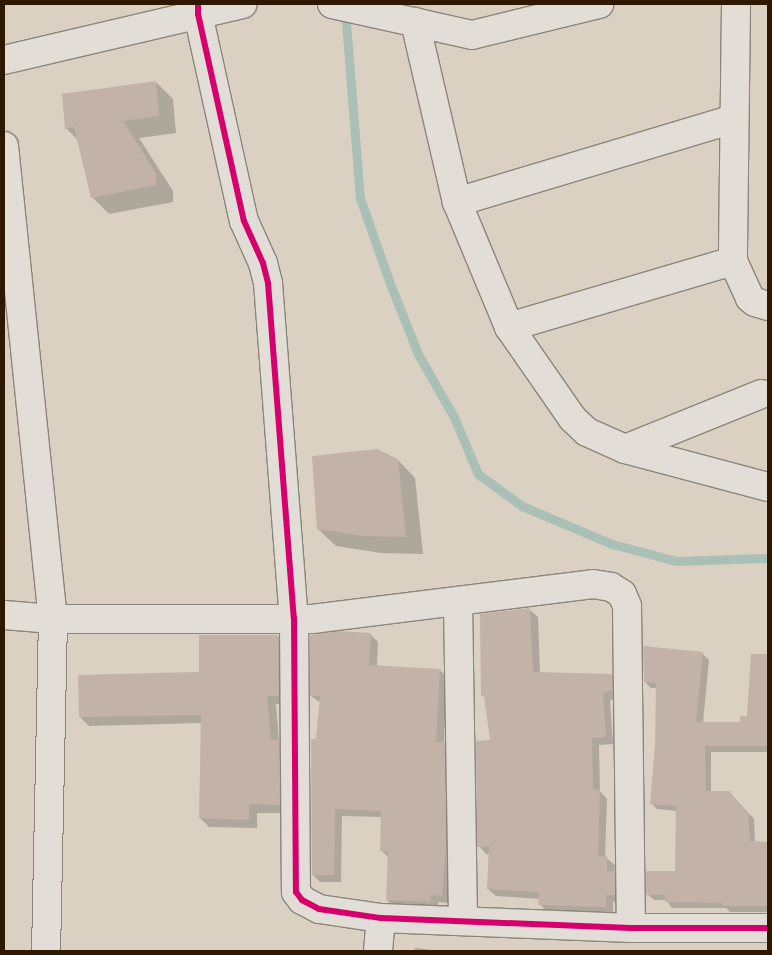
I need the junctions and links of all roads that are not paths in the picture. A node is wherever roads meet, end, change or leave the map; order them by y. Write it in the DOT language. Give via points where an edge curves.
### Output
graph roads {
  1 [pos="243,4"];
  2 [pos="332,4"];
  3 [pos="599,4"];
  4 [pos="736,4"];
  5 [pos="198,9"];
  6 [pos="394,14"];
  7 [pos="4,60"];
  8 [pos="734,119"];
  9 [pos="4,146"];
  10 [pos="457,202"];
  11 [pos="733,261"];
  12 [pos="768,306"];
  13 [pos="509,327"];
  14 [pos="761,394"];
  15 [pos="625,449"];
  16 [pos="768,487"];
  17 [pos="458,601"];
  18 [pos="4,615"];
  19 [pos="294,618"];
  20 [pos="53,619"];
  21 [pos="381,918"];
  22 [pos="463,921"];
  23 [pos="631,928"];
  24 [pos="768,928"];
  25 [pos="46,951"];
  26 [pos="378,951"];
  1 -- 5 [label="street"];
  2 -- 6 [label="street"];
  3 -- 6 [label="street" via="472,35"];
  4 -- 8 [label="street"];
  5 -- 7 [label="street"];
  5 -- 19 [label="street" via="244,221 263,263 268,283"];
  6 -- 10 [label="street"];
  8 -- 10 [label="street"];
  8 -- 11 [label="street"];
  9 -- 20 [label="street"];
  10 -- 13 [label="street"];
  11 -- 12 [label="street" via="750,298"];
  11 -- 13 [label="street"];
  13 -- 15 [label="street" via="573,419 587,432"];
  14 -- 15 [label="street"];
  15 -- 16 [label="street"];
  17 -- 19 [label="street" via="312,619"];
  17 -- 22 [label="street"];
  17 -- 23 [label="street" via="593,584 611,587 622,594 627,606"];
  18 -- 20 [label="street"];
  19 -- 20 [label="street"];
  19 -- 21 [label="street" via="296,892 302,900 318,909"];
  20 -- 25 [label="street"];
  21 -- 22 [label="street"];
  21 -- 26 [label="street"];
  22 -- 23 [label="street"];
  23 -- 24 [label="street"];
}
